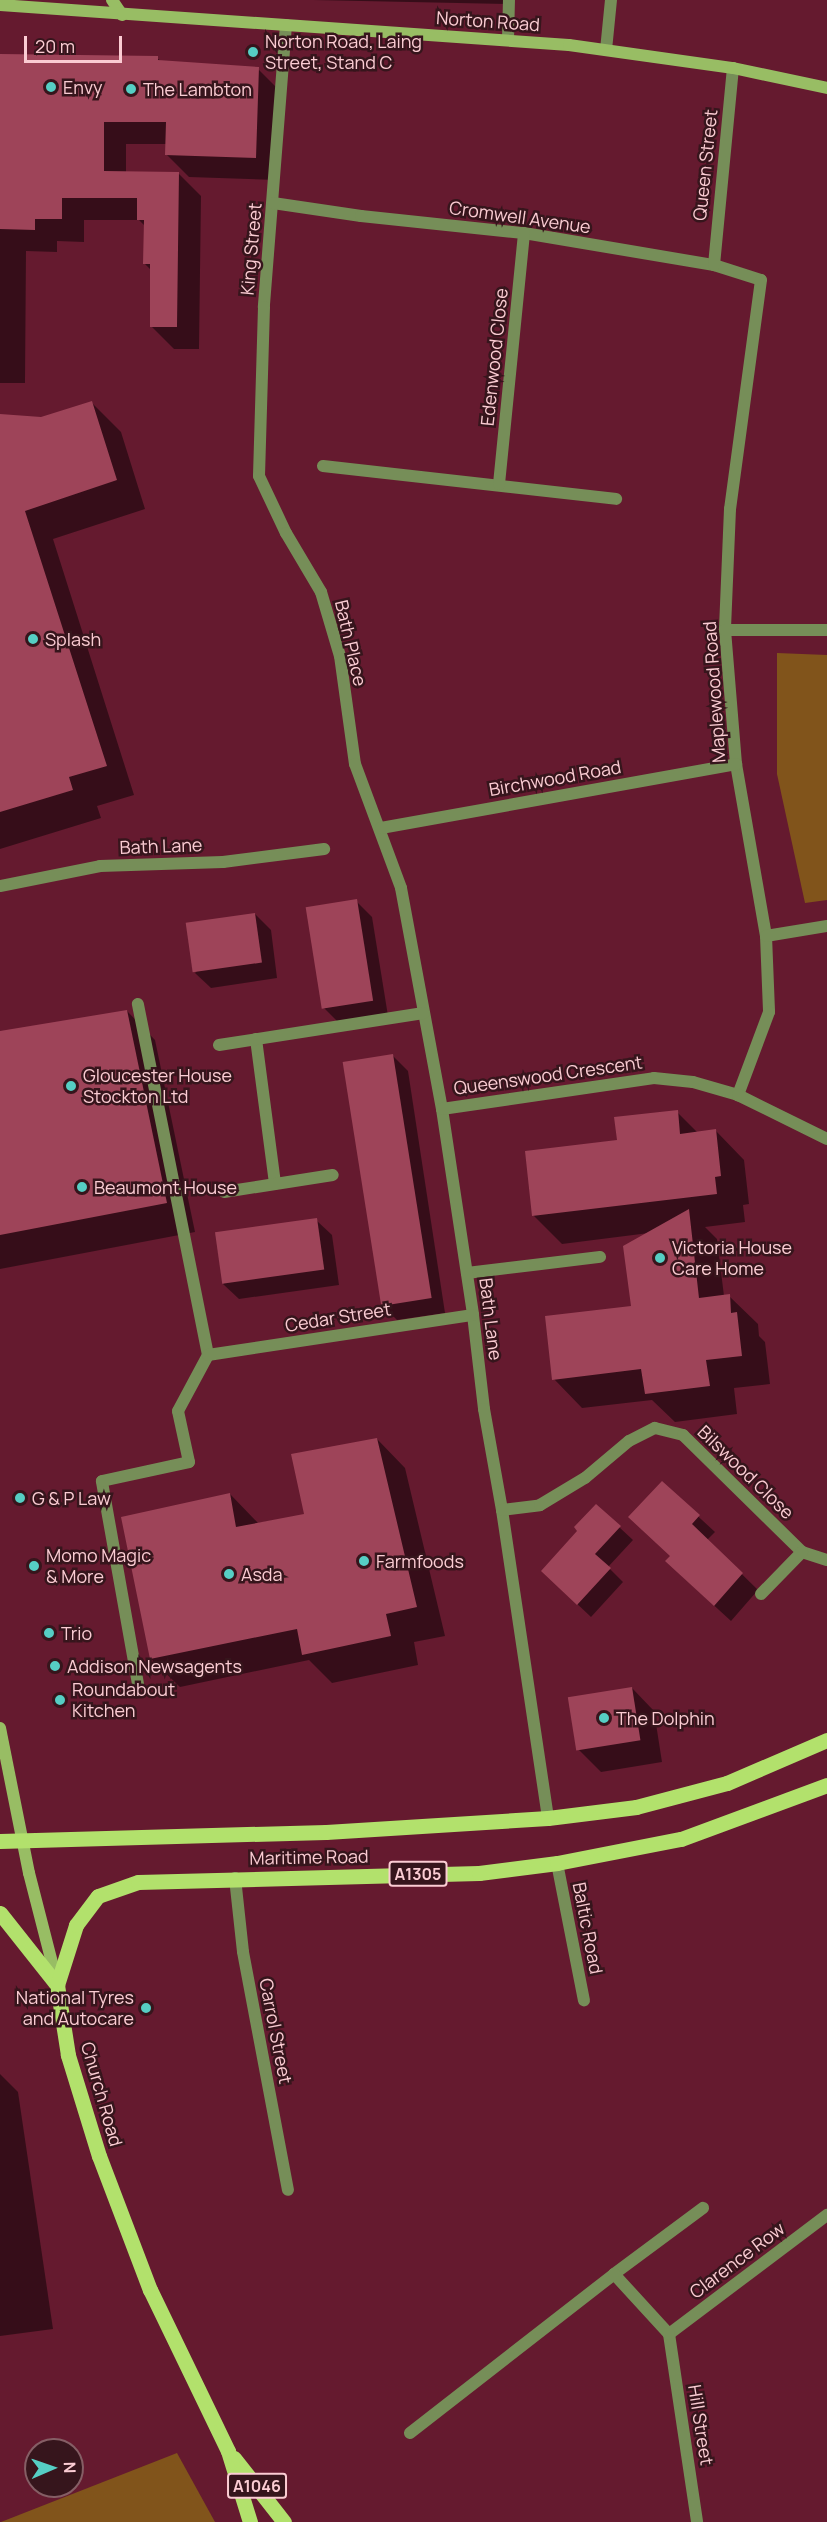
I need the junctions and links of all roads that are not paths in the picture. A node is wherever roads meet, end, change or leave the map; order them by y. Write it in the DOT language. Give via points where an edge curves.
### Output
graph roads {
  1 [pos="112,0"];
  2 [pos="509,0"];
  3 [pos="611,2"];
  4 [pos="0,5"];
  5 [pos="122,15"];
  6 [pos="286,25"];
  7 [pos="508,40"];
  8 [pos="606,50"];
  9 [pos="733,68"];
  10 [pos="827,88"];
  11 [pos="273,203"];
  12 [pos="524,233"];
  13 [pos="714,265"];
  14 [pos="760,280"];
  15 [pos="323,466"];
  16 [pos="259,476"];
  17 [pos="499,484"];
  18 [pos="616,499"];
  19 [pos="725,630"];
  20 [pos="827,630"];
  21 [pos="736,764"];
  22 [pos="381,828"];
  23 [pos="324,849"];
  24 [pos="0,886"];
  25 [pos="827,926"];
  26 [pos="766,936"];
  27 [pos="138,1004"];
  28 [pos="424,1013"];
  29 [pos="256,1039"];
  30 [pos="219,1045"];
  31 [pos="738,1095"];
  32 [pos="442,1109"];
  33 [pos="827,1139"];
  34 [pos="333,1175"];
  35 [pos="275,1184"];
  36 [pos="224,1192"];
  37 [pos="600,1257"];
  38 [pos="466,1273"];
  39 [pos="473,1315"];
  40 [pos="208,1355"];
  41 [pos="502,1510"];
  42 [pos="802,1552"];
  43 [pos="827,1560"];
  44 [pos="761,1594"];
  45 [pos="138,1684"];
  46 [pos="0,1728"];
  47 [pos="827,1740"];
  48 [pos="827,1785"];
  49 [pos="548,1818"];
  50 [pos="0,1841"];
  51 [pos="22,1841"];
  52 [pos="557,1863"];
  53 [pos="235,1878"];
  54 [pos="0,1913"];
  55 [pos="57,1985"];
  56 [pos="584,2001"];
  57 [pos="288,2190"];
  58 [pos="703,2208"];
  59 [pos="827,2215"];
  60 [pos="614,2274"];
  61 [pos="669,2334"];
  62 [pos="410,2433"];
  63 [pos="228,2451"];
  64 [pos="250,2522"];
  65 [pos="284,2522"];
  66 [pos="697,2522"];
  1 -- 5 [label="street"];
  2 -- 7 [label="street"];
  3 -- 8 [label="street"];
  4 -- 5 [label="street, Norton Road"];
  5 -- 6 [label="street, Norton Road"];
  6 -- 7 [label="street, Norton Road"];
  6 -- 11 [label="street, King Street"];
  7 -- 8 [label="street, Norton Road"];
  8 -- 9 [label="street, Norton Road"];
  9 -- 10 [label="street, Norton Road"];
  9 -- 13 [label="street, Queen Street"];
  11 -- 12 [label="street, Cromwell Avenue"];
  11 -- 16 [label="street, King Street" via="260,386"];
  12 -- 13 [label="street, Cromwell Avenue"];
  12 -- 17 [label="street, Edenwood Close"];
  13 -- 14 [label="street, Cromwell Avenue"];
  14 -- 19 [label="street, Maplewood Road" via="730,509"];
  15 -- 17 [label="street"];
  16 -- 22 [label="street, Bath Place" via="286,533 321,592 340,656 355,764"];
  17 -- 18 [label="street"];
  19 -- 20 [label="street"];
  19 -- 21 [label="street, Maplewood Road"];
  21 -- 22 [label="street, Birchwood Road"];
  21 -- 26 [label="street, Maplewood Road"];
  22 -- 28 [label="street, Bath Lane" via="401,888"];
  23 -- 24 [label="street, Bath Lane" via="223,862 100,866"];
  25 -- 26 [label="street"];
  26 -- 31 [label="street, Maplewood Road" via="769,1012"];
  27 -- 40 [label="street"];
  28 -- 29 [label="street"];
  28 -- 32 [label="street, Bath Lane"];
  29 -- 30 [label="street"];
  29 -- 35 [label="street"];
  31 -- 32 [label="street, Queenswood Crescent" via="693,1082 654,1078"];
  31 -- 33 [label="street, Queenswood Crescent"];
  32 -- 38 [label="street, Bath Lane"];
  34 -- 35 [label="street"];
  35 -- 36 [label="street"];
  37 -- 38 [label="street"];
  38 -- 39 [label="street, Bath Lane"];
  39 -- 40 [label="street, Cedar Street"];
  39 -- 41 [label="street, Bath Lane"];
  40 -- 45 [label="street" via="178,1411 189,1462 102,1481"];
  41 -- 42 [label="street, Bilswood Close" via="540,1505 585,1478 629,1441 655,1428 683,1435"];
  41 -- 49 [label="street, Bath Lane"];
  42 -- 43 [label="street, Bilswood Close"];
  42 -- 44 [label="street"];
  46 -- 51 [label="street, Church Road"];
  47 -- 49 [label="main road, Maritime Road" via="727,1783 636,1807"];
  48 -- 52 [label="main road, Maritime Road / A1305" via="681,1839"];
  49 -- 51 [label="main road, Maritime Road" via="326,1832"];
  50 -- 51 [label="main road, Maritime Road"];
  51 -- 55 [label="street, Church Road"];
  52 -- 53 [label="main road, Maritime Road / A1305" via="479,1873"];
  52 -- 56 [label="street, Baltic Road"];
  53 -- 55 [label="main road, Maritime Road / A1305" via="138,1882 98,1896 76,1925"];
  53 -- 57 [label="street, Carrol Street" via="243,1952"];
  54 -- 55 [label="main road, A1305"];
  55 -- 63 [label="main road, Church Road / A1305" via="68,2055 99,2156 150,2290"];
  58 -- 60 [label="street"];
  59 -- 61 [label="street, Clarence Row"];
  60 -- 61 [label="street"];
  60 -- 62 [label="street"];
  61 -- 66 [label="street, Hill Street"];
  63 -- 64 [label="main road, Church Road / A1305"];
  63 -- 65 [label="main road, Church Road / A1046"];
}
